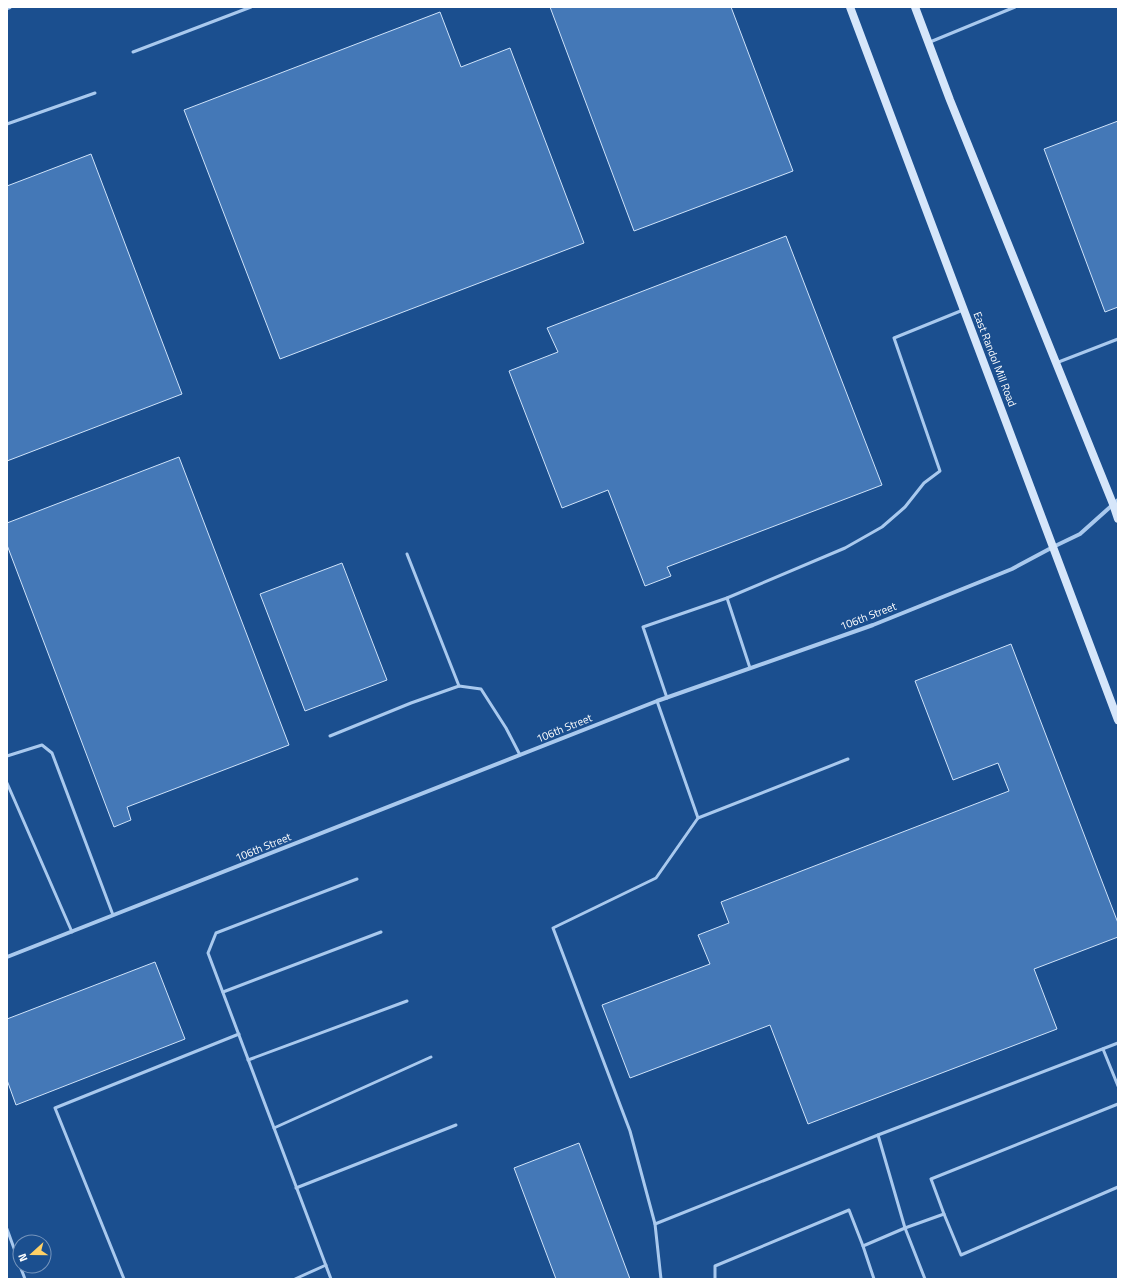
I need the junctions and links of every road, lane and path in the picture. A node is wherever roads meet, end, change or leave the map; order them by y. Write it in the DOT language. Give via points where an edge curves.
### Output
graph roads {
  1 [pos="10,7"];
  2 [pos="251,7"];
  3 [pos="850,7"];
  4 [pos="915,7"];
  5 [pos="1015,7"];
  6 [pos="7,8"];
  7 [pos="928,42"];
  8 [pos="133,52"];
  9 [pos="95,92"];
  10 [pos="7,124"];
  11 [pos="965,310"];
  12 [pos="1118,339"];
  13 [pos="1056,363"];
  14 [pos="1116,502"];
  15 [pos="1118,519"];
  16 [pos="1053,547"];
  17 [pos="407,554"];
  18 [pos="727,598"];
  19 [pos="750,668"];
  20 [pos="459,686"];
  21 [pos="667,698"];
  22 [pos="657,701"];
  23 [pos="1118,720"];
  24 [pos="330,736"];
  25 [pos="520,755"];
  26 [pos="7,756"];
  27 [pos="848,759"];
  28 [pos="7,783"];
  29 [pos="698,818"];
  30 [pos="357,879"];
  31 [pos="113,916"];
  32 [pos="72,932"];
  33 [pos="381,932"];
  34 [pos="7,957"];
  35 [pos="222,992"];
  36 [pos="407,1001"];
  37 [pos="239,1034"];
  38 [pos="1118,1043"];
  39 [pos="1103,1049"];
  40 [pos="431,1057"];
  41 [pos="248,1060"];
  42 [pos="1118,1086"];
  43 [pos="1118,1104"];
  44 [pos="456,1125"];
  45 [pos="274,1128"];
  46 [pos="878,1135"];
  47 [pos="1118,1187"];
  48 [pos="296,1188"];
  49 [pos="944,1214"];
  50 [pos="655,1224"];
  51 [pos="905,1228"];
  52 [pos="7,1229"];
  53 [pos="12,1243"];
  54 [pos="863,1246"];
  55 [pos="326,1265"];
  56 [pos="124,1279"];
  57 [pos="295,1279"];
  58 [pos="331,1279"];
  59 [pos="661,1279"];
  60 [pos="715,1279"];
  61 [pos="874,1279"];
  62 [pos="925,1279"];
  1 -- 6 [label="street"];
  2 -- 8 [label="lane"];
  3 -- 11 [label="main road, East Randol Mill Road"];
  4 -- 7 [label="main road"];
  5 -- 7 [label="lane"];
  7 -- 13 [label="main road"];
  9 -- 10 [label="lane"];
  11 -- 16 [label="main road, East Randol Mill Road"];
  11 -- 18 [label="lane" via="894,338 940,471 924,483 905,507 882,527 844,548"];
  12 -- 13 [label="lane"];
  13 -- 14 [label="main road"];
  14 -- 15 [label="main road"];
  14 -- 16 [label="street, 106th Street" via="1080,534"];
  16 -- 19 [label="street, 106th Street" via="1005,572 873,625"];
  16 -- 23 [label="main road, East Randol Mill Road"];
  17 -- 20 [label="lane"];
  18 -- 19 [label="lane"];
  18 -- 21 [label="lane" via="643,627"];
  19 -- 21 [label="street, 106th Street"];
  20 -- 24 [label="lane"];
  20 -- 25 [label="lane" via="482,689"];
  21 -- 22 [label="street, 106th Street"];
  22 -- 25 [label="street, 106th Street"];
  22 -- 29 [label="lane"];
  25 -- 31 [label="street, 106th Street"];
  26 -- 31 [label="lane" via="42,745 52,753"];
  27 -- 29 [label="lane"];
  28 -- 32 [label="lane"];
  29 -- 50 [label="lane" via="656,878 553,928 630,1131"];
  30 -- 35 [label="lane" via="216,933 208,953"];
  31 -- 32 [label="street, 106th Street"];
  32 -- 34 [label="street, 106th Street"];
  33 -- 35 [label="lane"];
  35 -- 37 [label="lane"];
  36 -- 41 [label="lane"];
  37 -- 41 [label="lane"];
  37 -- 56 [label="lane" via="55,1108"];
  38 -- 39 [label="lane"];
  39 -- 42 [label="lane"];
  39 -- 46 [label="lane"];
  40 -- 45 [label="lane"];
  41 -- 45 [label="lane"];
  43 -- 49 [label="lane" via="931,1179"];
  44 -- 48 [label="lane"];
  45 -- 48 [label="lane"];
  46 -- 50 [label="lane"];
  46 -- 51 [label="lane"];
  47 -- 49 [label="lane" via="961,1255"];
  48 -- 55 [label="lane"];
  49 -- 51 [label="lane"];
  50 -- 59 [label="lane"];
  51 -- 54 [label="lane"];
  51 -- 62 [label="lane"];
  52 -- 53 [label="lane"];
  54 -- 60 [label="lane" via="849,1210 715,1266"];
  54 -- 61 [label="lane"];
  55 -- 57 [label="lane"];
  55 -- 58 [label="lane"];
}
